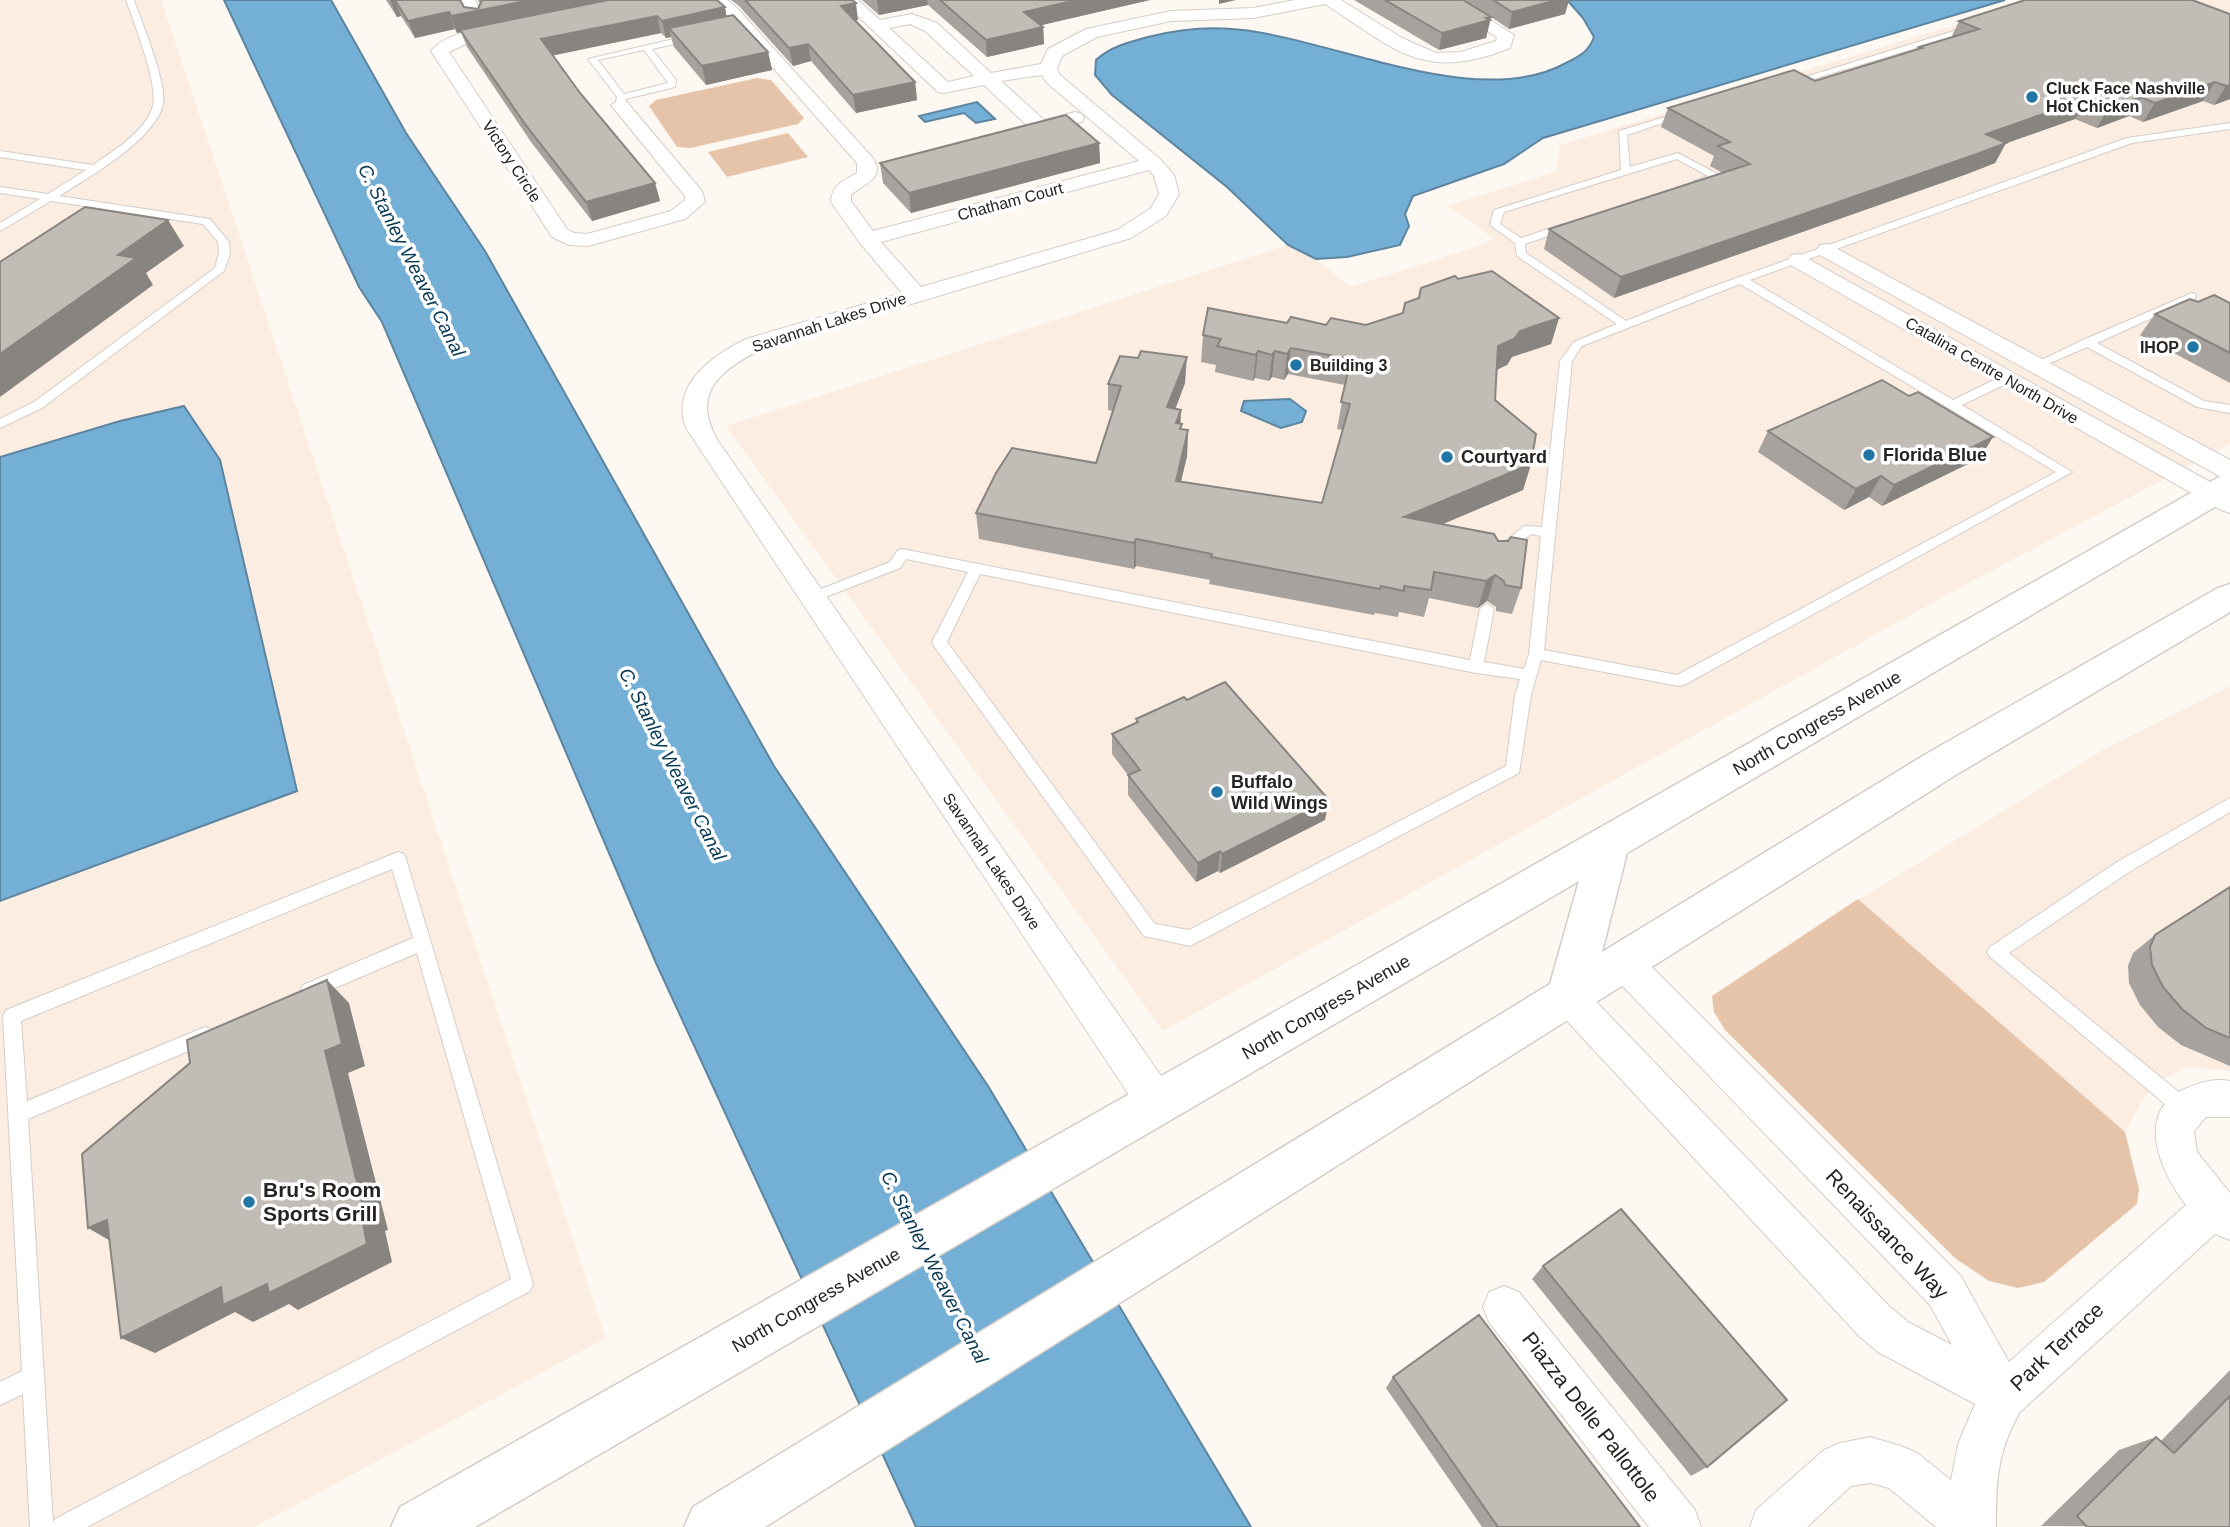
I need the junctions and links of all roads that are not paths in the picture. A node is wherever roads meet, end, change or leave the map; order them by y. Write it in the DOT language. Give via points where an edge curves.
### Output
graph roads {
  1 [pos="130,0"];
  2 [pos="467,0"];
  3 [pos="716,0"];
  4 [pos="849,0"];
  5 [pos="1446,0"];
  6 [pos="1315,1"];
  7 [pos="1187,7"];
  8 [pos="478,19"];
  9 [pos="1987,23"];
  10 [pos="877,25"];
  11 [pos="526,26"];
  12 [pos="700,36"];
  13 [pos="647,48"];
  14 [pos="1048,69"];
  15 [pos="985,79"];
  16 [pos="1778,86"];
  17 [pos="621,101"];
  18 [pos="1094,113"];
  19 [pos="1687,114"];
  20 [pos="2230,126"];
  21 [pos="0,154"];
  22 [pos="1153,163"];
  23 [pos="93,168"];
  24 [pos="1626,171"];
  25 [pos="1690,186"];
  26 [pos="0,190"];
  27 [pos="47,197"];
  28 [pos="102,206"];
  29 [pos="91,214"];
  30 [pos="1572,225"];
  31 [pos="0,228"];
  32 [pos="867,239"];
  33 [pos="1520,242"];
  34 [pos="1829,250"];
  35 [pos="1800,260"];
  36 [pos="1741,280"];
  37 [pos="915,295"];
  38 [pos="2203,308"];
  39 [pos="1624,324"];
  40 [pos="2087,342"];
  41 [pos="2037,365"];
  42 [pos="2006,379"];
  43 [pos="1951,405"];
  44 [pos="2230,409"];
  45 [pos="0,424"];
  46 [pos="2226,488"];
  47 [pos="1547,533"];
  48 [pos="1495,562"];
  49 [pos="976,569"];
  50 [pos="2230,596"];
  51 [pos="813,597"];
  52 [pos="1487,609"];
  53 [pos="1536,654"];
  54 [pos="1476,668"];
  55 [pos="1530,675"];
  56 [pos="2230,804"];
  57 [pos="1610,842"];
  58 [pos="423,942"];
  59 [pos="1623,962"];
  60 [pos="296,996"];
  61 [pos="1568,997"];
  62 [pos="6,1018"];
  63 [pos="220,1028"];
  64 [pos="2230,1098"];
  65 [pos="1157,1103"];
  66 [pos="2185,1109"];
  67 [pos="17,1114"];
  68 [pos="2222,1214"];
  69 [pos="1504,1307"];
  70 [pos="32,1378"];
  71 [pos="0,1394"];
  72 [pos="2004,1396"];
  73 [pos="41,1527"];
  74 [pos="63,1527"];
  75 [pos="420,1527"];
  76 [pos="713,1527"];
  77 [pos="1678,1527"];
  78 [pos="1773,1527"];
  79 [pos="1973,1527"];
  1 -- 23 [label="lane" via="157,85 158,105 138,137"];
  2 -- 8 [label="street"];
  3 -- 32 [label="street" via="866,162 866,176 847,187 841,202"];
  4 -- 10 [label="street"];
  5 -- 6 [label="street" via="1506,35 1504,44 1437,58"];
  6 -- 7 [label="street" via="1253,13"];
  7 -- 14 [label="street" via="1078,39 1054,54"];
  9 -- 16 [label="lane"];
  10 -- 15 [label="street" via="921,22"];
  10 -- 15 [label="street" via="944,88"];
  11 -- 17 [label="street, Victory Circle" via="447,44 440,51 559,233 569,239 587,240 678,215 695,201 695,195"];
  12 -- 13 [label="lane"];
  13 -- 17 [label="lane" via="672,85"];
  13 -- 17 [label="lane" via="592,59"];
  14 -- 15 [label="street"];
  14 -- 18 [label="street, Savannah Lakes Drive" via="1059,86"];
  15 -- 18 [label="street" via="1040,127"];
  18 -- 22 [label="street, Savannah Lakes Drive"];
  19 -- 24 [label="lane" via="1622,133"];
  20 -- 34 [label="lane" via="2130,140"];
  21 -- 23 [label="lane"];
  22 -- 32 [label="street, Chatham Court"];
  22 -- 37 [label="street, Savannah Lakes Drive" via="1164,175 1168,194 1159,212 1138,228"];
  23 -- 27 [label="lane"];
  24 -- 25 [label="lane" via="1678,156 1716,177"];
  24 -- 33 [label="lane" via="1499,210 1495,225"];
  26 -- 27 [label="lane"];
  27 -- 28 [label="lane"];
  27 -- 31 [label="lane"];
  28 -- 29 [label="lane"];
  28 -- 45 [label="lane" via="206,220 221,234 227,251 220,269 38,405"];
  30 -- 33 [label="lane"];
  32 -- 37 [label="street"];
  33 -- 39 [label="lane" via="1521,254"];
  34 -- 35 [label="lane"];
  34 -- 41 [label="street, Catalina Centre North Drive"];
  35 -- 36 [label="lane"];
  35 -- 42 [label="street, Catalina Centre North Drive"];
  36 -- 39 [label="lane"];
  36 -- 43 [label="lane"];
  37 -- 51 [label="street, Savannah Lakes Drive" via="772,336 736,352 709,373 695,399 694,412 703,436"];
  38 -- 40 [label="lane" via="2189,298"];
  39 -- 47 [label="lane" via="1578,344 1566,361"];
  40 -- 41 [label="lane"];
  40 -- 44 [label="lane" via="2201,404"];
  41 -- 42 [label="street"];
  41 -- 46 [label="street, Catalina Centre North Drive"];
  42 -- 43 [label="lane"];
  42 -- 46 [label="street, Catalina Centre North Drive"];
  43 -- 53 [label="lane" via="2066,472 1679,681"];
  46 -- 57 [label="main road, North Congress Avenue"];
  47 -- 48 [label="lane" via="1529,530 1497,554"];
  47 -- 53 [label="lane"];
  49 -- 51 [label="lane" via="902,554 895,565"];
  49 -- 54 [label="lane"];
  49 -- 55 [label="lane" via="939,642 1150,931 1190,938 1513,769"];
  50 -- 59 [label="main road" via="1940,765"];
  51 -- 65 [label="street, Savannah Lakes Drive"];
  52 -- 54 [label="lane"];
  53 -- 55 [label="lane"];
  54 -- 55 [label="lane"];
  56 -- 66 [label="lane" via="2123,867 1996,952"];
  57 -- 61 [label="main road"];
  57 -- 65 [label="main road, North Congress Avenue"];
  58 -- 60 [label="lane"];
  58 -- 62 [label="lane" via="398,859"];
  58 -- 74 [label="lane" via="523,1284"];
  59 -- 61 [label="main road"];
  59 -- 72 [label="street, Renaissance Way" via="1945,1290"];
  61 -- 72 [label="street" via="1874,1321 1894,1337"];
  61 -- 76 [label="main road"];
  62 -- 67 [label="lane"];
  63 -- 67 [label="lane"];
  64 -- 66 [label="street" via="2202,1099"];
  65 -- 75 [label="main road, North Congress Avenue"];
  66 -- 68 [label="street, Park Terrace" via="2176,1124 2181,1163 2194,1186"];
  67 -- 70 [label="lane"];
  68 -- 72 [label="street, Park Terrace" via="2171,1243"];
  69 -- 77 [label="street, Piazza Delle Pallottole"];
  70 -- 71 [label="lane"];
  70 -- 73 [label="lane"];
  72 -- 79 [label="street, Park Terrace" via="1986,1426 1973,1472"];
  78 -- 79 [label="street" via="1840,1466 1870,1460 1901,1469"];
}
